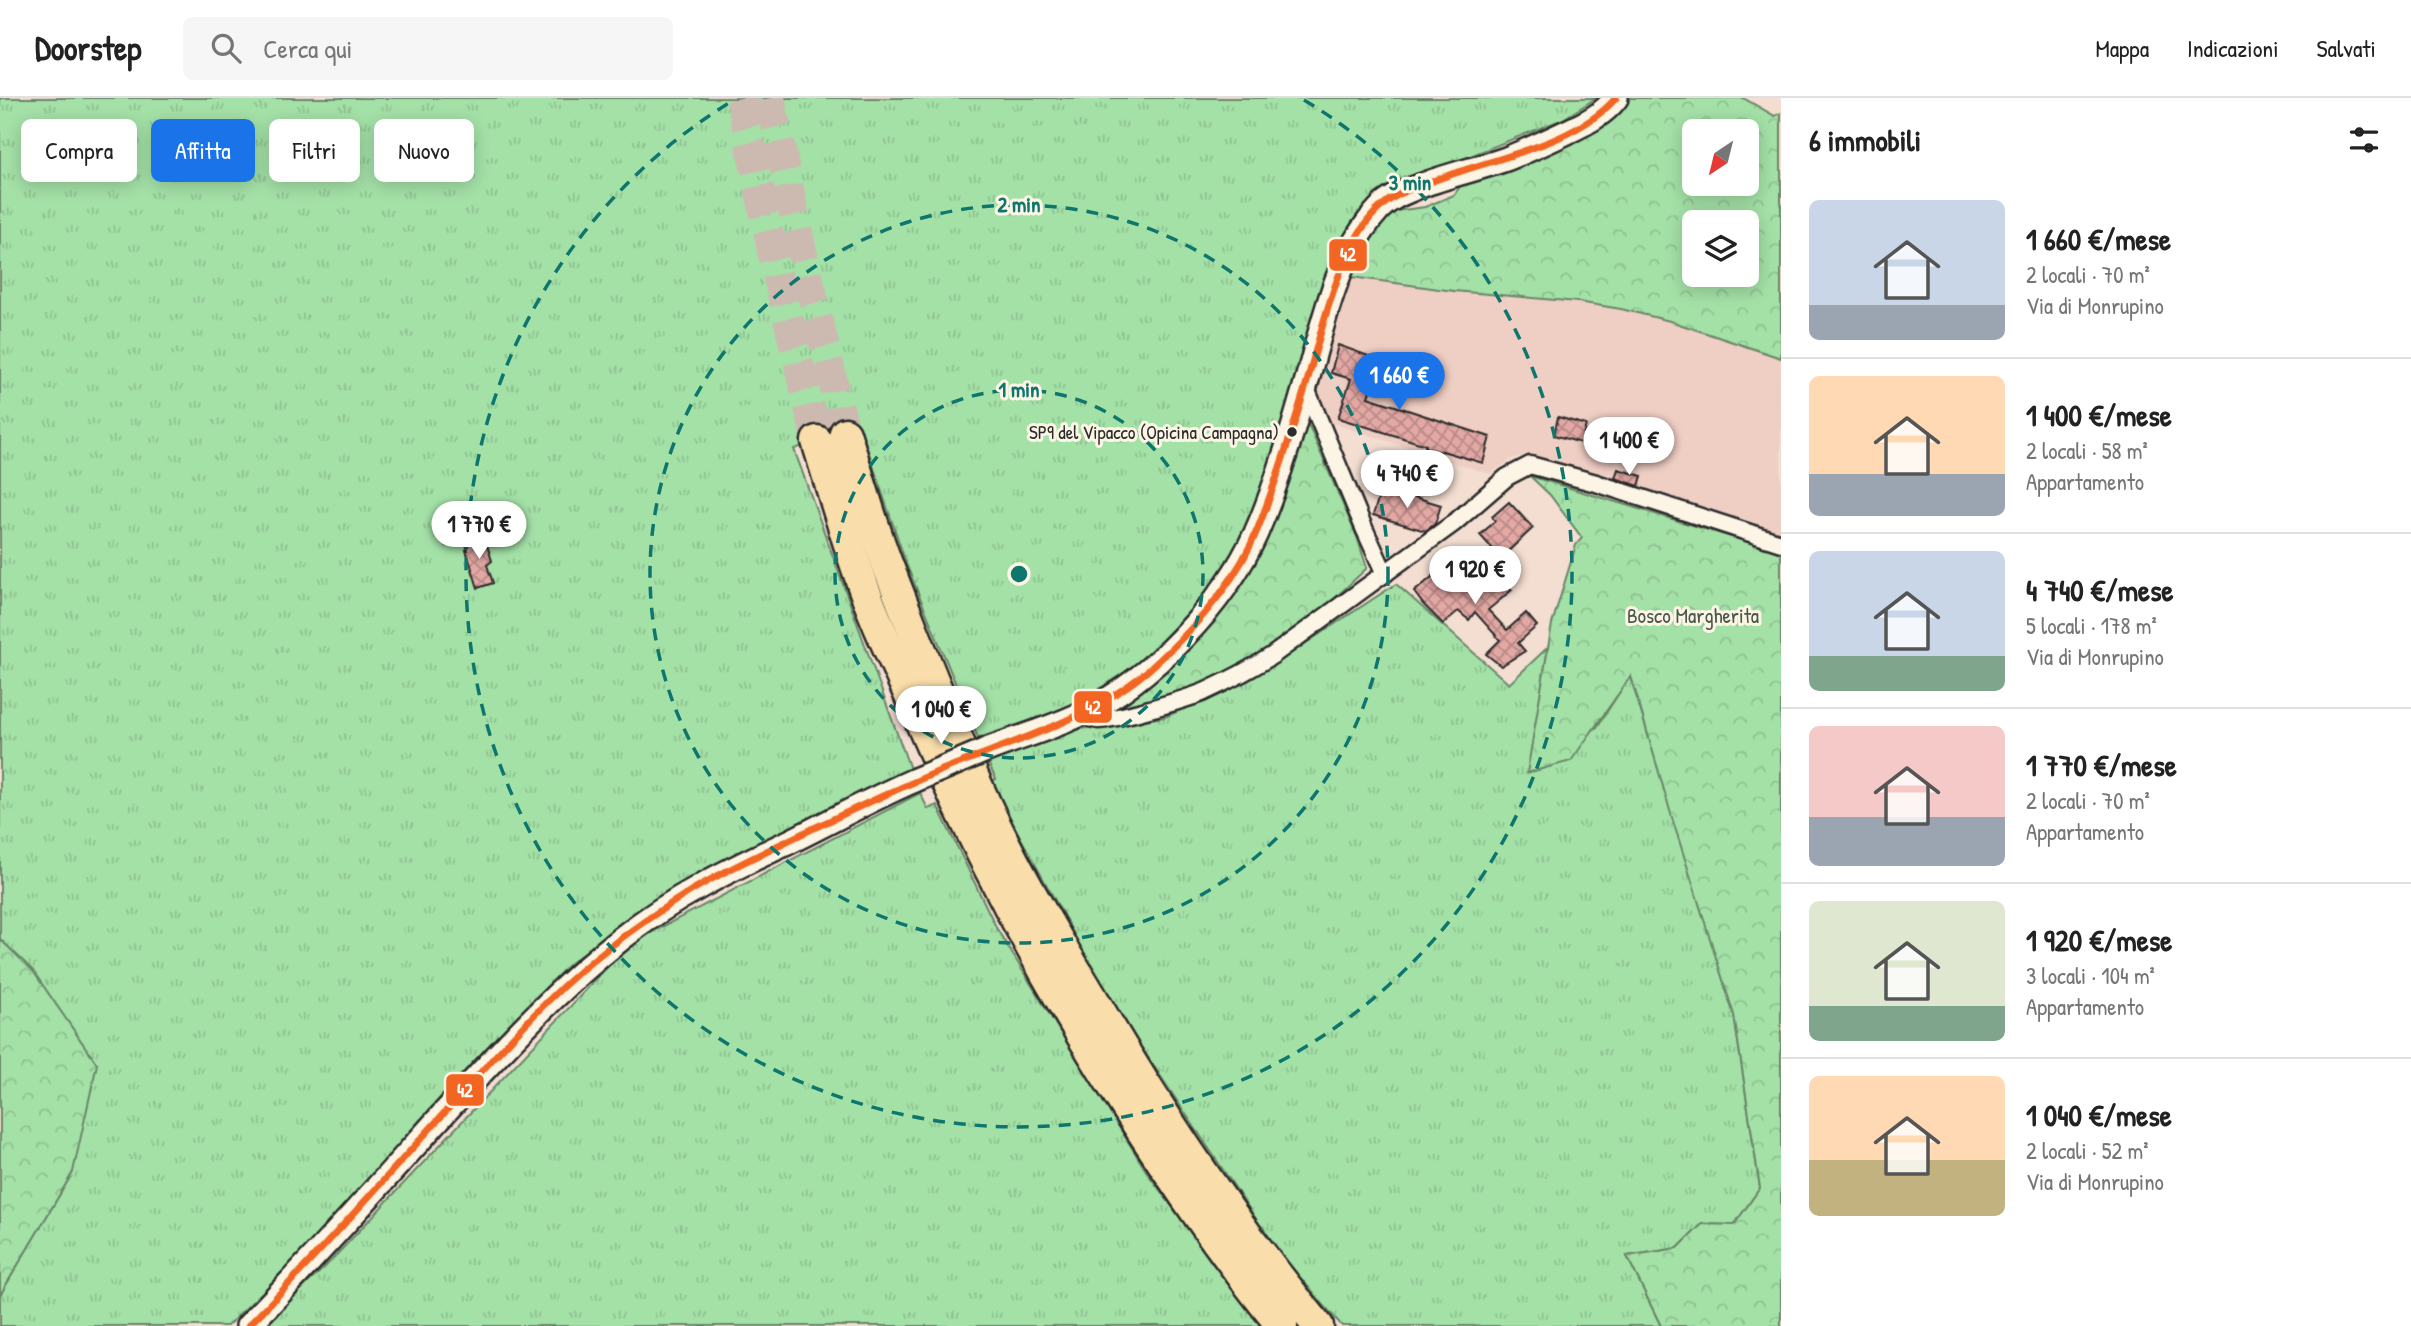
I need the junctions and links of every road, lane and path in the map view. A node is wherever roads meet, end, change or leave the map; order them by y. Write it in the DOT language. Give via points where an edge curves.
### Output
graph roads {
  1 [pos="1616,98"];
  2 [pos="1305,386"];
  3 [pos="1781,543"];
  4 [pos="1385,574"];
  5 [pos="1083,713"];
  6 [pos="248,1326"];
  7 [pos="1282,1326"];
  8 [pos="1318,1326"];
  1 -- 2 [label="main road" via="1588,122 1555,138 1404,192 1380,207 1353,244 1338,277"];
  2 -- 4 [label="street"];
  2 -- 5 [label="main road" via="1257,532 1236,570 1201,617 1152,667"];
  3 -- 4 [label="street" via="1530,465 1507,477"];
  4 -- 5 [label="street" via="1273,655 1201,693 1102,719"];
  5 -- 6 [label="main road, bridge" via="915,780 754,857 692,890 616,942 551,998"];
  7 -- 8 [label="highway" via="1187,1200 1110,1083 978,848 860,579 831,437 978,786 1063,950 1197,1165 1269,1268"];
}
